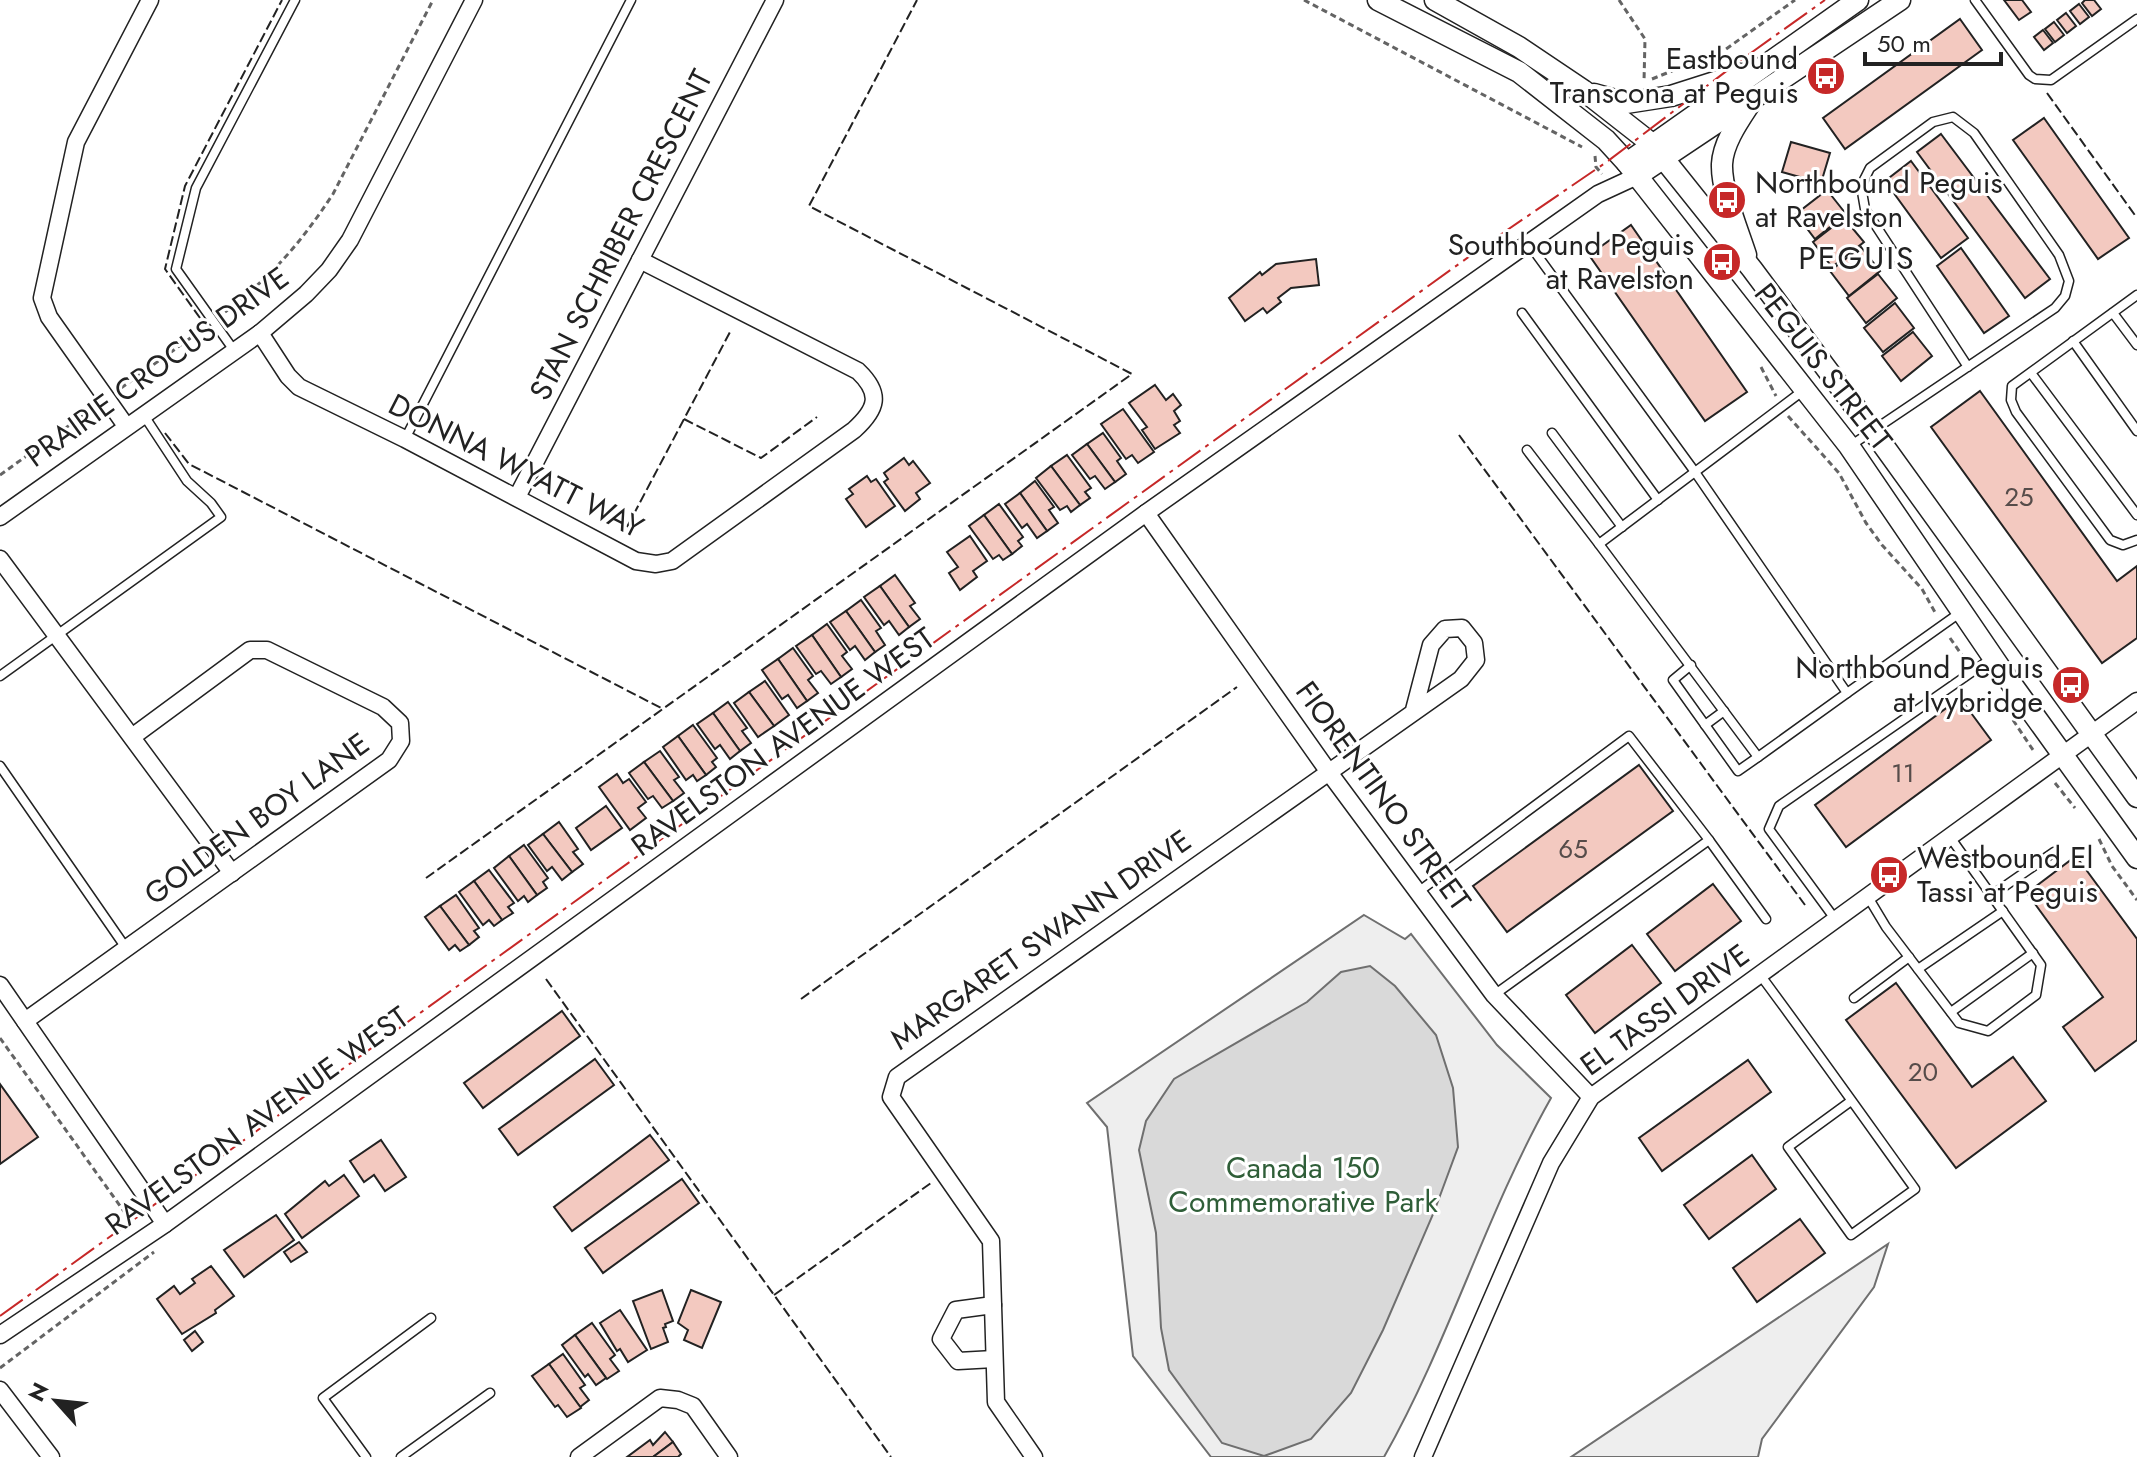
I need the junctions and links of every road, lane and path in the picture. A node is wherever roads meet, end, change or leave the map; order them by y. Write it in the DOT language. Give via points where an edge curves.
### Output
graph roads {
  1 [pos="150,0"];
  2 [pos="295,0"];
  3 [pos="433,0"];
  4 [pos="474,0"];
  5 [pos="631,0"];
  6 [pos="775,0"];
  7 [pos="1304,0"];
  8 [pos="1378,0"];
  9 [pos="1435,0"];
  10 [pos="1619,0"];
  11 [pos="1795,0"];
  12 [pos="1858,0"];
  13 [pos="1900,0"];
  14 [pos="1975,0"];
  15 [pos="2137,19"];
  16 [pos="1763,67"];
  17 [pos="1644,82"];
  18 [pos="1583,90"];
  19 [pos="1645,92"];
  20 [pos="1756,95"];
  21 [pos="1658,151"];
  22 [pos="1632,170"];
  23 [pos="1604,187"];
  24 [pos="1529,243"];
  25 [pos="640,260"];
  26 [pos="1752,269"];
  27 [pos="2137,295"];
  28 [pos="1522,313"];
  29 [pos="2113,313"];
  30 [pos="213,321"];
  31 [pos="260,333"];
  32 [pos="2073,341"];
  33 [pos="2137,345"];
  34 [pos="233,349"];
  35 [pos="1759,363"];
  36 [pos="1968,367"];
  37 [pos="2031,373"];
  38 [pos="1805,389"];
  39 [pos="106,398"];
  40 [pos="1781,406"];
  41 [pos="143,414"];
  42 [pos="126,426"];
  43 [pos="1873,431"];
  44 [pos="2137,431"];
  45 [pos="1552,433"];
  46 [pos="405,439"];
  47 [pos="1849,446"];
  48 [pos="1527,450"];
  49 [pos="1695,472"];
  50 [pos="0,475"];
  51 [pos="517,497"];
  52 [pos="1658,500"];
  53 [pos="1146,513"];
  54 [pos="2137,515"];
  55 [pos="0,517"];
  56 [pos="1622,527"];
  57 [pos="2137,540"];
  58 [pos="1599,544"];
  59 [pos="0,559"];
  60 [pos="1961,612"];
  61 [pos="1942,624"];
  62 [pos="57,636"];
  63 [pos="1992,657"];
  64 [pos="1691,665"];
  65 [pos="1974,671"];
  66 [pos="0,676"];
  67 [pos="1847,693"];
  68 [pos="2137,701"];
  69 [pos="1414,710"];
  70 [pos="1724,711"];
  71 [pos="2010,714"];
  72 [pos="1705,725"];
  73 [pos="2092,734"];
  74 [pos="132,737"];
  75 [pos="2064,756"];
  76 [pos="1758,757"];
  77 [pos="0,766"];
  78 [pos="2046,769"];
  79 [pos="1328,771"];
  80 [pos="2137,797"];
  81 [pos="2075,808"];
  82 [pos="2097,836"];
  83 [pos="1950,837"];
  84 [pos="1709,840"];
  85 [pos="2054,852"];
  86 [pos="2137,858"];
  87 [pos="232,873"];
  88 [pos="1418,892"];
  89 [pos="1992,895"];
  90 [pos="1868,896"];
  91 [pos="2137,900"];
  92 [pos="2003,911"];
  93 [pos="1766,919"];
  94 [pos="1835,919"];
  95 [pos="127,949"];
  96 [pos="2033,953"];
  97 [pos="1909,957"];
  98 [pos="1918,969"];
  99 [pos="1761,976"];
  100 [pos="0,985"];
  101 [pos="1494,995"];
  102 [pos="1854,998"];
  103 [pos="1951,1012"];
  104 [pos="25,1021"];
  105 [pos="0,1038"];
  106 [pos="1591,1097"];
  107 [pos="1851,1101"];
  108 [pos="165,1224"];
  109 [pos="143,1238"];
  110 [pos="993,1305"];
  111 [pos="431,1318"];
  112 [pos="0,1335"];
  113 [pos="994,1359"];
  114 [pos="0,1368"];
  115 [pos="0,1390"];
  116 [pos="490,1393"];
  117 [pos="51,1457"];
  118 [pos="366,1457"];
  119 [pos="401,1457"];
  120 [pos="579,1457"];
  121 [pos="729,1457"];
  122 [pos="1034,1457"];
  123 [pos="1423,1457"];
  1 -- 39 [label="street" via="76,142 42,298 49,317"];
  2 -- 30 [label="lane" via="196,188 176,269"];
  3 -- 30 [label="path" via="314,222 258,287"];
  4 -- 31 [label="street, PRAIRIE CROCUS DRIVE" via="350,240 306,294"];
  5 -- 46 [label="lane"];
  6 -- 25 [label="street, STAN SCHRIBER CRESCENT"];
  7 -- 23 [label="path" via="1581,147 1595,156"];
  8 -- 22 [label="street, PEGUIS STREET" via="1519,72 1606,140"];
  9 -- 18 [label="street, PEGUIS STREET"];
  10 -- 17 [label="path" via="1645,39"];
  11 -- 17 [label="path" via="1726,49"];
  12 -- 16 [label="street"];
  13 -- 20 [label="street"];
  14 -- 15 [label="lane" via="2023,69 2043,80 2051,80"];
  16 -- 18 [label="street" via="1671,96 1626,103"];
  16 -- 21 [label="street"];
  17 -- 19 [label="path"];
  18 -- 21 [label="street, PEGUIS STREET"];
  20 -- 21 [label="street"];
  20 -- 26 [label="street" via="1733,130 1722,163 1731,210"];
  21 -- 22 [label="street"];
  21 -- 26 [label="street, PEGUIS STREET"];
  22 -- 23 [label="street, RAVELSTON AVENUE WEST"];
  22 -- 38 [label="street, PEGUIS STREET"];
  23 -- 24 [label="street, RAVELSTON AVENUE WEST"];
  24 -- 49 [label="lane"];
  24 -- 53 [label="street, RAVELSTON AVENUE WEST"];
  25 -- 51 [label="street, STAN SCHRIBER CRESCENT"];
  25 -- 51 [label="street, DONNA WYATT WAY" via="858,371 871,383 875,400 867,418 672,561 636,561"];
  26 -- 43 [label="street, PEGUIS STREET"];
  27 -- 29 [label="lane"];
  28 -- 52 [label="lane"];
  29 -- 32 [label="lane"];
  29 -- 33 [label="lane"];
  30 -- 34 [label="lane"];
  30 -- 39 [label="path"];
  31 -- 34 [label="street, PRAIRIE CROCUS DRIVE"];
  31 -- 46 [label="street, DONNA WYATT WAY" via="299,387"];
  32 -- 37 [label="lane"];
  32 -- 44 [label="lane"];
  34 -- 41 [label="street, PRAIRIE CROCUS DRIVE"];
  35 -- 40 [label="path"];
  36 -- 36 [label="lane" via="2055,308 2069,281 2059,255 1974,133 1953,117 1933,122 1870,168 1861,186 1865,209"];
  36 -- 43 [label="lane"];
  37 -- 54 [label="lane"];
  37 -- 57 [label="lane" via="2012,386 2016,412 2110,540 2123,545"];
  38 -- 40 [label="lane"];
  38 -- 47 [label="street, PEGUIS STREET"];
  39 -- 42 [label="street"];
  39 -- 50 [label="path"];
  40 -- 49 [label="lane"];
  40 -- 61 [label="path" via="1839,473 1866,523 1922,589"];
  41 -- 42 [label="street, PRAIRIE CROCUS DRIVE"];
  41 -- 62 [label="lane" via="187,481 221,517"];
  42 -- 55 [label="street, PRAIRIE CROCUS DRIVE"];
  43 -- 47 [label="lane"];
  43 -- 73 [label="street, PEGUIS STREET"];
  45 -- 56 [label="lane"];
  46 -- 51 [label="street, DONNA WYATT WAY"];
  47 -- 60 [label="street, PEGUIS STREET"];
  48 -- 58 [label="lane"];
  49 -- 52 [label="lane"];
  49 -- 67 [label="lane"];
  52 -- 56 [label="lane"];
  53 -- 79 [label="street, FIORENTINO STREET"];
  53 -- 108 [label="street, RAVELSTON AVENUE WEST"];
  56 -- 58 [label="lane"];
  58 -- 64 [label="lane"];
  59 -- 62 [label="street"];
  60 -- 61 [label="lane"];
  60 -- 63 [label="street, PEGUIS STREET"];
  61 -- 65 [label="path"];
  61 -- 67 [label="lane"];
  62 -- 66 [label="lane"];
  62 -- 74 [label="street"];
  63 -- 65 [label="lane"];
  63 -- 75 [label="street, PEGUIS STREET"];
  64 -- 70 [label="lane"];
  64 -- 72 [label="lane" via="1673,680"];
  65 -- 94 [label="lane" via="1779,806 1769,829"];
  67 -- 76 [label="lane"];
  68 -- 73 [label="street, EL TASSI DRIVE"];
  69 -- 69 [label="street" via="1461,679 1476,660 1474,643 1462,628 1445,629 1431,645"];
  69 -- 79 [label="street"];
  70 -- 72 [label="lane"];
  70 -- 76 [label="lane"];
  71 -- 78 [label="path"];
  72 -- 76 [label="lane" via="1738,771"];
  73 -- 75 [label="street, EL TASSI DRIVE"];
  73 -- 80 [label="street, PEGUIS STREET"];
  74 -- 87 [label="street"];
  74 -- 87 [label="street, GOLDEN BOY LANE" via="250,650 267,650 383,707 400,723 401,741 389,760"];
  75 -- 78 [label="street, EL TASSI DRIVE"];
  75 -- 86 [label="street, PEGUIS STREET"];
  77 -- 95 [label="lane"];
  78 -- 81 [label="path"];
  78 -- 83 [label="street, EL TASSI DRIVE"];
  79 -- 88 [label="street, FIORENTINO STREET"];
  79 -- 110 [label="street, MARGARET SWANN DRIVE" via="897,1077 891,1097 991,1241"];
  82 -- 91 [label="path"];
  83 -- 89 [label="lane"];
  83 -- 90 [label="street, EL TASSI DRIVE"];
  84 -- 88 [label="lane" via="1629,736"];
  84 -- 93 [label="lane"];
  84 -- 101 [label="lane"];
  85 -- 89 [label="lane"];
  87 -- 95 [label="street, GOLDEN BOY LANE"];
  88 -- 101 [label="street, FIORENTINO STREET"];
  89 -- 92 [label="lane"];
  90 -- 94 [label="street, EL TASSI DRIVE"];
  90 -- 97 [label="lane"];
  92 -- 96 [label="lane"];
  92 -- 98 [label="lane"];
  94 -- 99 [label="street, EL TASSI DRIVE"];
  95 -- 104 [label="street, GOLDEN BOY LANE"];
  96 -- 103 [label="lane"];
  96 -- 103 [label="lane" via="2041,965 2036,995 1988,1031 1959,1023"];
  97 -- 98 [label="lane"];
  97 -- 102 [label="lane"];
  98 -- 103 [label="lane"];
  99 -- 106 [label="street, EL TASSI DRIVE"];
  99 -- 107 [label="lane"];
  100 -- 104 [label="street"];
  101 -- 106 [label="street, FIORENTINO STREET"];
  104 -- 108 [label="street"];
  105 -- 109 [label="path"];
  106 -- 123 [label="street, EL TASSI DRIVE" via="1551,1163"];
  107 -- 107 [label="lane" via="1915,1189 1851,1235 1788,1147"];
  108 -- 109 [label="street, RAVELSTON AVENUE WEST"];
  109 -- 112 [label="street, RAVELSTON AVENUE WEST"];
  109 -- 114 [label="path" via="155,1254"];
  110 -- 113 [label="street, MARGARET SWANN DRIVE"];
  110 -- 113 [label="street" via="956,1310 941,1339 958,1361"];
  111 -- 118 [label="lane" via="323,1398"];
  113 -- 122 [label="street, MARGARET SWANN DRIVE" via="996,1402"];
  115 -- 117 [label="street"];
  116 -- 119 [label="lane"];
  120 -- 121 [label="street" via="660,1398 693,1406"];
}
